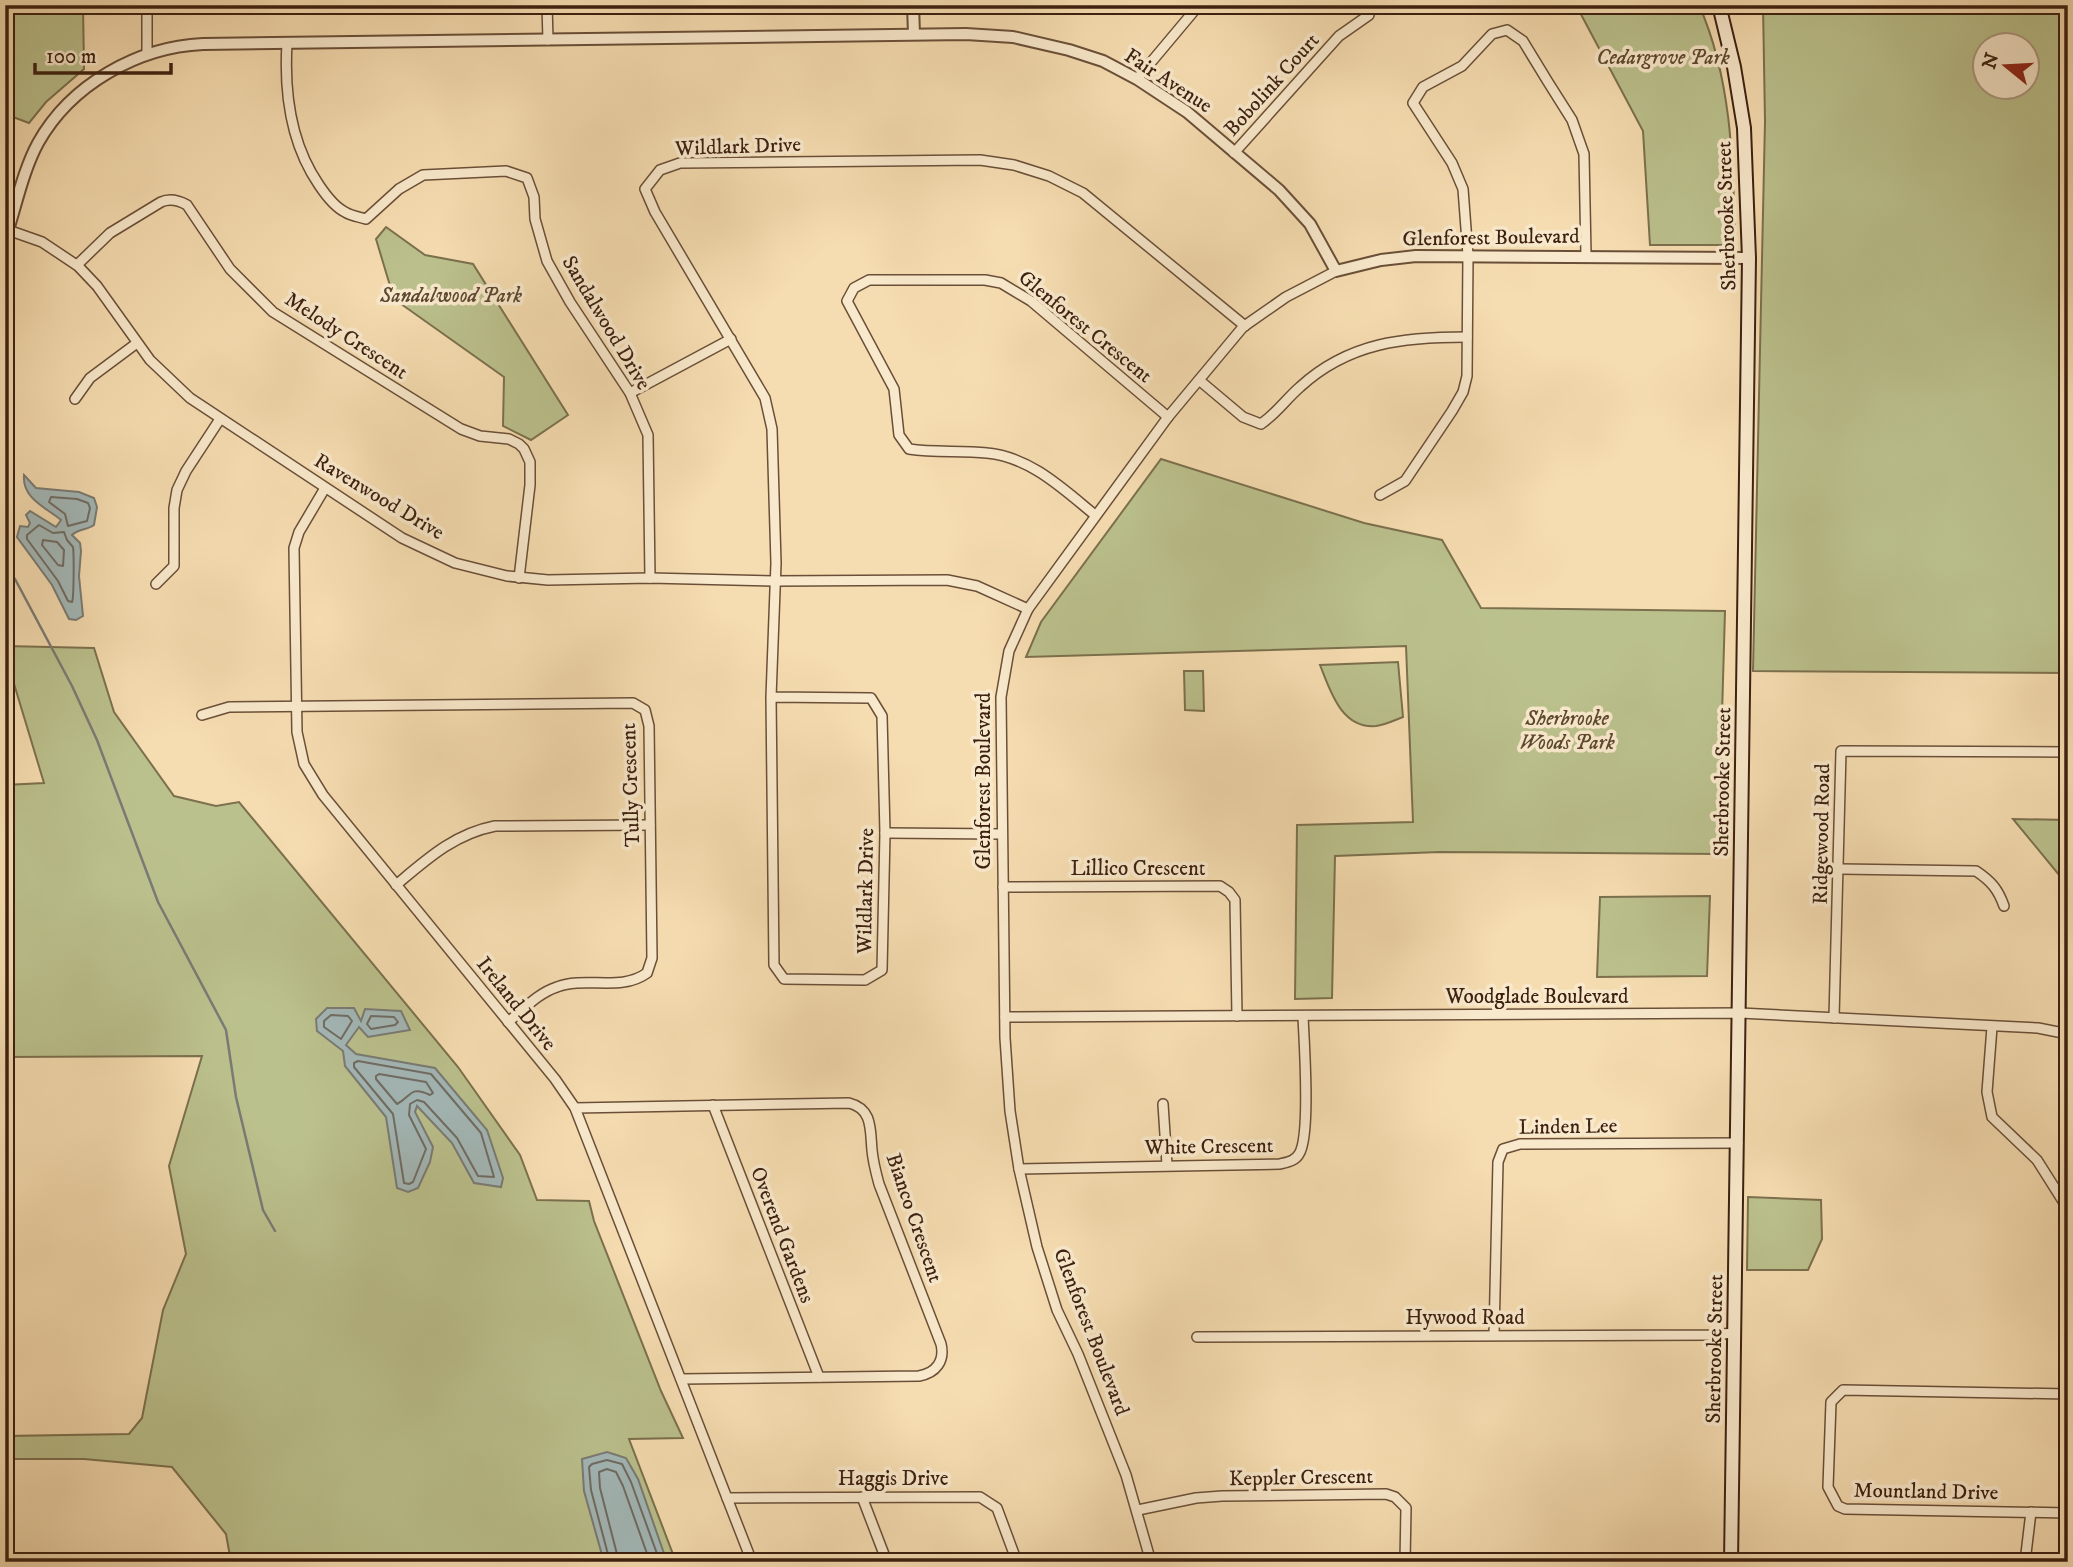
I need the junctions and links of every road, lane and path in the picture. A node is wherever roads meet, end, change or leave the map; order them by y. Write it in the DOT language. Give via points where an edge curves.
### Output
graph roads {
  1 [pos="147,5"];
  2 [pos="547,5"];
  3 [pos="913,5"];
  4 [pos="1199,5"];
  5 [pos="1723,7"];
  6 [pos="1369,15"];
  7 [pos="914,34"];
  8 [pos="548,40"];
  9 [pos="287,43"];
  10 [pos="148,54"];
  11 [pos="1137,79"];
  12 [pos="1234,153"];
  13 [pos="7,229"];
  14 [pos="1468,255"];
  15 [pos="1586,255"];
  16 [pos="1749,258"];
  17 [pos="77,265"];
  18 [pos="1336,271"];
  19 [pos="1245,326"];
  20 [pos="1467,337"];
  21 [pos="732,339"];
  22 [pos="137,343"];
  23 [pos="1199,380"];
  24 [pos="630,393"];
  25 [pos="75,399"];
  26 [pos="1168,417"];
  27 [pos="220,419"];
  28 [pos="325,488"];
  29 [pos="1380,495"];
  30 [pos="1095,514"];
  31 [pos="519,578"];
  32 [pos="650,578"];
  33 [pos="775,581"];
  34 [pos="156,584"];
  35 [pos="1028,609"];
  36 [pos="771,697"];
  37 [pos="295,706"];
  38 [pos="202,715"];
  39 [pos="2068,752"];
  40 [pos="650,825"];
  41 [pos="885,833"];
  42 [pos="1002,834"];
  43 [pos="1840,869"];
  44 [pos="396,885"];
  45 [pos="1003,887"];
  46 [pos="2004,906"];
  47 [pos="1740,1013"];
  48 [pos="1237,1016"];
  49 [pos="1303,1016"];
  50 [pos="1005,1017"];
  51 [pos="1835,1018"];
  52 [pos="508,1022"];
  53 [pos="1992,1027"];
  54 [pos="2068,1034"];
  55 [pos="1163,1104"];
  56 [pos="713,1105"];
  57 [pos="575,1108"];
  58 [pos="1738,1143"];
  59 [pos="1167,1166"];
  60 [pos="1019,1169"];
  61 [pos="2068,1209"];
  62 [pos="1734,1333"];
  63 [pos="1494,1335"];
  64 [pos="1197,1337"];
  65 [pos="819,1377"];
  66 [pos="681,1379"];
  67 [pos="2068,1394"];
  68 [pos="862,1497"];
  69 [pos="727,1498"];
  70 [pos="1138,1510"];
  71 [pos="2031,1512"];
  72 [pos="2068,1513"];
  73 [pos="752,1562"];
  74 [pos="887,1562"];
  75 [pos="1017,1562"];
  76 [pos="1151,1562"];
  77 [pos="1405,1562"];
  78 [pos="1731,1562"];
  79 [pos="2025,1562"];
  1 -- 10 [label="street"];
  2 -- 8 [label="street"];
  3 -- 7 [label="street"];
  4 -- 11 [label="street"];
  5 -- 16 [label="main road, Sherbrooke Street" via="1744,128"];
  6 -- 12 [label="street, Bobolink Court" via="1339,36"];
  7 -- 8 [label="street, Fair Avenue"];
  7 -- 11 [label="street, Fair Avenue" via="1013,37 1102,61"];
  8 -- 9 [label="street, Fair Avenue"];
  9 -- 10 [label="street, Fair Avenue" via="191,45"];
  9 -- 24 [label="street, Sandalwood Drive" via="290,119 303,158 325,194 344,212 366,219 399,189 422,176 506,171 527,178 547,261"];
  10 -- 13 [label="street, Fair Avenue" via="102,77 52,122 32,155"];
  11 -- 12 [label="street, Fair Avenue" via="1187,112"];
  12 -- 18 [label="street, Fair Avenue" via="1310,223"];
  13 -- 17 [label="street, Ravenwood Drive" via="42,242"];
  14 -- 15 [label="street, Glenforest Boulevard"];
  14 -- 15 [label="street" via="1463,189 1452,163 1413,103 1423,87 1462,66 1492,34 1507,30 1523,41 1572,120 1584,154"];
  14 -- 18 [label="street, Glenforest Boulevard" via="1400,257"];
  14 -- 20 [label="street"];
  15 -- 16 [label="street, Glenforest Boulevard"];
  16 -- 47 [label="main road, Sherbrooke Street"];
  17 -- 22 [label="street, Ravenwood Drive"];
  17 -- 31 [label="street, Melody Crescent" via="110,233 161,202 187,205 230,269 273,312 461,429 509,439 524,449 530,462 530,485"];
  18 -- 19 [label="street, Glenforest Boulevard" via="1286,297"];
  19 -- 21 [label="street, Wildlark Drive" via="1083,193 1014,165 981,160 680,163 660,170 645,189"];
  19 -- 23 [label="street, Glenforest Boulevard"];
  20 -- 23 [label="street" via="1416,337 1358,350 1300,387 1261,424 1243,417"];
  20 -- 29 [label="street" via="1463,392 1405,481"];
  21 -- 24 [label="street"];
  21 -- 33 [label="street, Wildlark Drive" via="765,398 772,429"];
  22 -- 25 [label="street" via="90,378"];
  22 -- 27 [label="street, Ravenwood Drive" via="170,381"];
  23 -- 26 [label="street, Glenforest Boulevard"];
  24 -- 32 [label="street, Sandalwood Drive" via="648,435"];
  26 -- 30 [label="street, Glenforest Boulevard"];
  26 -- 30 [label="street, Glenforest Crescent" via="1031,301 1001,283 869,280 854,288 847,301 894,389 899,435 909,449 986,452 1014,458 1042,473"];
  27 -- 28 [label="street, Ravenwood Drive"];
  27 -- 34 [label="street" via="179,484 174,508 174,565"];
  28 -- 31 [label="street, Ravenwood Drive" via="429,552"];
  28 -- 37 [label="street, Ireland Drive" via="294,548"];
  30 -- 35 [label="street, Glenforest Boulevard"];
  31 -- 32 [label="street, Ravenwood Drive"];
  32 -- 33 [label="street, Ravenwood Drive"];
  33 -- 35 [label="street, Ravenwood Drive" via="947,580 977,586"];
  33 -- 36 [label="street, Wildlark Drive"];
  35 -- 42 [label="street, Glenforest Boulevard" via="1010,651 1001,696"];
  36 -- 41 [label="street, Wildlark Drive" via="871,698 882,716"];
  36 -- 41 [label="street, Wildlark Drive" via="775,965 785,979 865,980 881,970"];
  37 -- 38 [label="street" via="229,707"];
  37 -- 40 [label="street, Tully Crescent" via="639,705 649,726"];
  37 -- 44 [label="street, Ireland Drive" via="299,746 312,779"];
  39 -- 43 [label="street, Ridgewood Road" via="1841,751"];
  40 -- 44 [label="street" via="475,830 445,845"];
  40 -- 52 [label="street, Tully Crescent" via="652,958 648,973 633,982 557,987"];
  41 -- 42 [label="street"];
  42 -- 45 [label="street, Glenforest Boulevard"];
  43 -- 46 [label="street" via="1976,871 1999,891"];
  43 -- 51 [label="street, Ridgewood Road"];
  44 -- 52 [label="street, Ireland Drive"];
  45 -- 48 [label="street, Lillico Crescent" via="1220,886 1235,900"];
  45 -- 50 [label="street, Glenforest Boulevard"];
  47 -- 49 [label="street, Woodglade Boulevard"];
  47 -- 51 [label="street, Woodglade Boulevard"];
  47 -- 58 [label="main road, Sherbrooke Street"];
  48 -- 49 [label="street, Woodglade Boulevard"];
  48 -- 50 [label="street, Woodglade Boulevard"];
  49 -- 59 [label="street, White Crescent" via="1305,1127 1300,1153 1280,1164"];
  50 -- 60 [label="street, Glenforest Boulevard" via="1010,1111"];
  51 -- 53 [label="street, Woodglade Boulevard"];
  52 -- 57 [label="street, Ireland Drive"];
  53 -- 54 [label="street, Woodglade Boulevard"];
  53 -- 61 [label="street" via="1987,1092 1992,1117 2037,1160"];
  55 -- 59 [label="street"];
  56 -- 57 [label="street, Bianco Crescent"];
  56 -- 65 [label="street, Overend Gardens"];
  56 -- 65 [label="street, Bianco Crescent" via="849,1103 869,1119 879,1184 941,1344 942,1357 934,1371 919,1376"];
  57 -- 66 [label="street, Ireland Drive"];
  58 -- 62 [label="main road, Sherbrooke Street"];
  58 -- 63 [label="street, Linden Lee" via="1520,1144 1503,1149 1498,1162"];
  59 -- 60 [label="street, White Crescent"];
  60 -- 70 [label="street, Glenforest Boulevard" via="1057,1310"];
  62 -- 63 [label="street, Hywood Road"];
  62 -- 78 [label="main road, Sherbrooke Street"];
  63 -- 64 [label="street, Hywood Road"];
  65 -- 66 [label="street, Bianco Crescent"];
  66 -- 69 [label="street, Ireland Drive"];
  67 -- 71 [label="street, Mountland Drive" via="1843,1390 1831,1402 1828,1487 1838,1506"];
  68 -- 69 [label="street, Haggis Drive"];
  68 -- 74 [label="street"];
  68 -- 75 [label="street, Haggis Drive" via="987,1499 999,1513"];
  69 -- 73 [label="street, Ireland Drive"];
  70 -- 76 [label="street, Glenforest Boulevard"];
  70 -- 77 [label="street, Keppler Crescent" via="1222,1496 1386,1494 1406,1508"];
  71 -- 72 [label="street, Mountland Drive"];
  71 -- 79 [label="street"];
}
